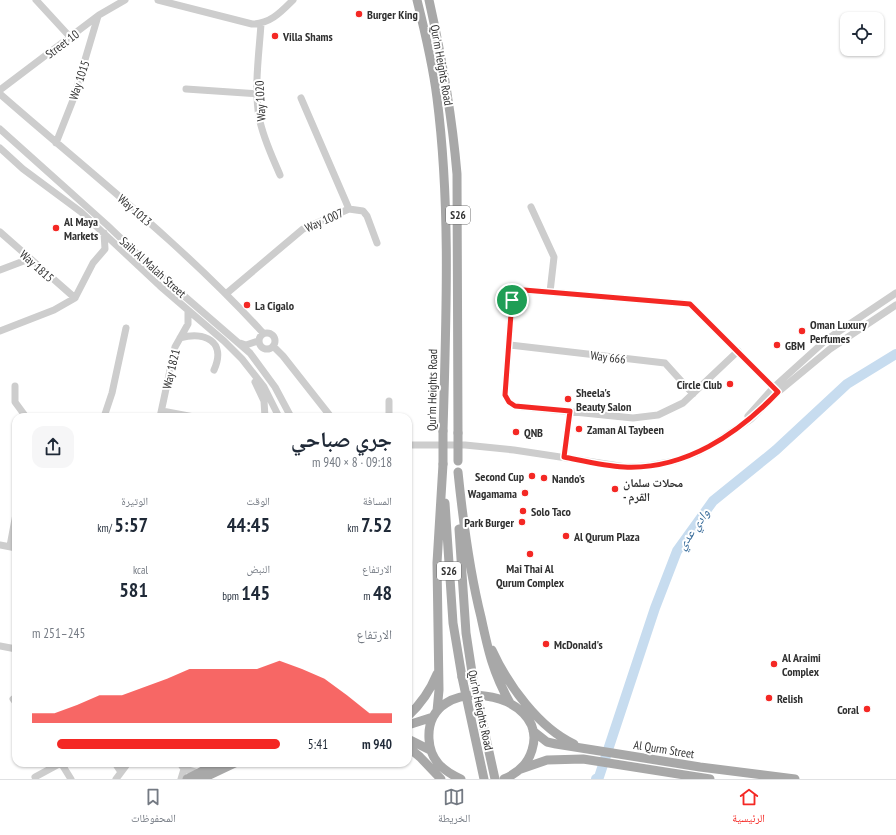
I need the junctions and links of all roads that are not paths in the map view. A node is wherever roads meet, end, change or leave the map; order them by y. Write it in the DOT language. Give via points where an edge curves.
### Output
graph roads {
  1 [pos="36,0"];
  2 [pos="124,0"];
  3 [pos="158,0"];
  4 [pos="293,0"];
  5 [pos="417,0"];
  6 [pos="429,0"];
  7 [pos="99,15"];
  8 [pos="261,24"];
  9 [pos="71,38"];
  10 [pos="186,89"];
  11 [pos="0,90"];
  12 [pos="0,94"];
  13 [pos="258,94"];
  14 [pos="301,98"];
  15 [pos="1,129"];
  16 [pos="56,143"];
  17 [pos="0,148"];
  18 [pos="280,175"];
  19 [pos="531,207"];
  20 [pos="348,209"];
  21 [pos="0,232"];
  22 [pos="104,233"];
  23 [pos="377,243"];
  24 [pos="120,248"];
  25 [pos="105,249"];
  26 [pos="29,259"];
  27 [pos="0,270"];
  28 [pos="550,292"];
  29 [pos="227,293"];
  30 [pos="896,293"];
  31 [pos="75,298"];
  32 [pos="896,305"];
  33 [pos="188,311"];
  34 [pos="202,322"];
  35 [pos="188,324"];
  36 [pos="126,328"];
  37 [pos="0,331"];
  38 [pos="263,334"];
  39 [pos="180,338"];
  40 [pos="237,342"];
  41 [pos="260,344"];
  42 [pos="510,345"];
  43 [pos="273,346"];
  44 [pos="738,351"];
  45 [pos="242,359"];
  46 [pos="258,364"];
  47 [pos="214,370"];
  48 [pos="15,386"];
  49 [pos="776,390"];
  50 [pos="693,394"];
  51 [pos="389,401"];
  52 [pos="570,411"];
  53 [pos="23,413"];
  54 [pos="105,413"];
  55 [pos="161,413"];
  56 [pos="265,413"];
  57 [pos="277,413"];
  58 [pos="289,413"];
  59 [pos="328,413"];
  60 [pos="389,413"];
  61 [pos="412,445"];
  62 [pos="564,457"];
  63 [pos="443,464"];
  64 [pos="458,472"];
  65 [pos="0,545"];
  66 [pos="12,547"];
  67 [pos="482,622"];
  68 [pos="0,646"];
  69 [pos="12,648"];
  70 [pos="439,671"];
  71 [pos="510,704"];
  72 [pos="412,712"];
  73 [pos="435,714"];
  74 [pos="412,723"];
  75 [pos="533,731"];
  76 [pos="412,741"];
  77 [pos="585,748"];
  78 [pos="412,750"];
  79 [pos="430,750"];
  80 [pos="54,767"];
  81 [pos="64,767"];
  82 [pos="118,767"];
  83 [pos="125,767"];
  84 [pos="182,767"];
  85 [pos="184,767"];
  86 [pos="212,767"];
  87 [pos="224,767"];
  88 [pos="121,772"];
  89 [pos="516,774"];
  90 [pos="200,776"];
  91 [pos="35,777"];
  92 [pos="446,777"];
  93 [pos="71,779"];
  94 [pos="116,779"];
  95 [pos="181,779"];
  96 [pos="187,779"];
  97 [pos="461,779"];
  98 [pos="484,779"];
  99 [pos="495,779"];
  100 [pos="504,779"];
  101 [pos="710,779"];
  102 [pos="795,779"];
  1 -- 9 [label="street"];
  2 -- 7 [label="street, Street 10"];
  3 -- 8 [label="street" via="252,24"];
  4 -- 8 [label="street" via="280,13"];
  5 -- 63 [label="main road, Qur'm Heights Road / S26, bridge" via="437,96 444,167 446,238"];
  6 -- 64 [label="main road, Qur'm Heights Road / S26, bridge" via="448,91 457,174"];
  7 -- 9 [label="street, Street 10"];
  7 -- 16 [label="street, Way 1015" via="73,100"];
  8 -- 13 [label="street, Way 1020"];
  9 -- 11 [label="street, Street 10"];
  10 -- 13 [label="street"];
  12 -- 16 [label="street, Way 1013"];
  13 -- 18 [label="street, Way 1020" via="259,116 265,140"];
  14 -- 20 [label="street, Way 1007"];
  15 -- 40 [label="street, Saih Al Malah Street" via="153,270"];
  16 -- 29 [label="street, Way 1013"];
  17 -- 22 [label="street, Saih Al Malah Street" via="22,169 82,212"];
  19 -- 28 [label="street" via="554,257"];
  20 -- 23 [label="street" via="363,211"];
  20 -- 29 [label="street, Way 1007" via="303,229"];
  21 -- 26 [label="street, Way 1815"];
  22 -- 24 [label="street, Saih Al Malah Street"];
  22 -- 25 [label="street"];
  24 -- 25 [label="street"];
  24 -- 33 [label="street, Saih Al Malah Street"];
  25 -- 31 [label="street" via="93,263"];
  26 -- 27 [label="street"];
  26 -- 31 [label="street, Way 1815"];
  28 -- 42 [label="street" via="524,290 512,300"];
  28 -- 44 [label="street" via="690,304"];
  29 -- 38 [label="street, Way 1013"];
  30 -- 49 [label="street" via="827,339"];
  31 -- 37 [label="street" via="54,310"];
  32 -- 49 [label="street" via="830,349"];
  33 -- 34 [label="street, Saih Al Malah Street"];
  33 -- 35 [label="street, Way 1821"];
  34 -- 35 [label="street"];
  34 -- 45 [label="street, Saih Al Malah Street"];
  35 -- 39 [label="street, Way 1821"];
  36 -- 54 [label="street"];
  38 -- 41 [label="street"];
  38 -- 43 [label="street" via="269,333 273,336"];
  39 -- 47 [label="street" via="195,335 209,338 218,354"];
  39 -- 55 [label="street, Way 1821" via="175,347"];
  40 -- 41 [label="street" via="246,345"];
  40 -- 46 [label="street, Saih Al Malah Street"];
  41 -- 43 [label="street" via="266,349"];
  41 -- 46 [label="street"];
  42 -- 50 [label="street, Way 666" via="665,363"];
  42 -- 52 [label="street" via="505,395 509,402 515,406"];
  43 -- 59 [label="street"];
  44 -- 49 [label="street"];
  44 -- 50 [label="street"];
  45 -- 56 [label="street" via="260,390"];
  45 -- 57 [label="street, Saih Al Malah Street" via="264,387"];
  46 -- 58 [label="street, Saih Al Malah Street" via="275,387"];
  48 -- 53 [label="street" via="15,402"];
  49 -- 62 [label="street" via="742,424 718,442 697,453 660,465 621,467"];
  50 -- 52 [label="street" via="683,403 658,415 633,418"];
  51 -- 60 [label="street"];
  52 -- 62 [label="street"];
  61 -- 62 [label="street" via="465,445"];
  63 -- 70 [label="main road" via="437,563"];
  63 -- 98 [label="main road, Qur'm Heights Road / S26, bridge" via="453,623"];
  64 -- 67 [label="main road" via="472,580"];
  64 -- 99 [label="main road, Qur'm Heights Road / S26, bridge" via="459,552 466,633"];
  65 -- 66 [label="street"];
  67 -- 71 [label="main road" via="494,670"];
  67 -- 77 [label="main road" via="495,657 513,688 548,727 558,735"];
  68 -- 69 [label="street"];
  70 -- 72 [label="main road" via="430,692"];
  70 -- 73 [label="main road" via="439,697"];
  71 -- 73 [label="main road" via="488,695 471,695 450,702"];
  71 -- 75 [label="main road" via="526,718"];
  73 -- 74 [label="main road"];
  73 -- 79 [label="main road" via="429,730"];
  75 -- 77 [label="main road, Al Qurm Street" via="547,742"];
  75 -- 89 [label="main road" via="532,751"];
  76 -- 79 [label="main road"];
  77 -- 102 [label="main road, Al Qurm Street" via="658,761"];
  78 -- 92 [label="main road"];
  79 -- 92 [label="main road"];
  80 -- 91 [label="street"];
  81 -- 93 [label="street"];
  82 -- 88 [label="street"];
  83 -- 88 [label="street"];
  84 -- 95 [label="street"];
  85 -- 90 [label="street"];
  86 -- 90 [label="main road"];
  87 -- 90 [label="main road"];
  88 -- 94 [label="street"];
  89 -- 100 [label="main road, Al Qurm Street"];
  89 -- 101 [label="main road, Al Qurm Street" via="547,760 583,759"];
  90 -- 96 [label="main road"];
  92 -- 97 [label="main road"];
}
